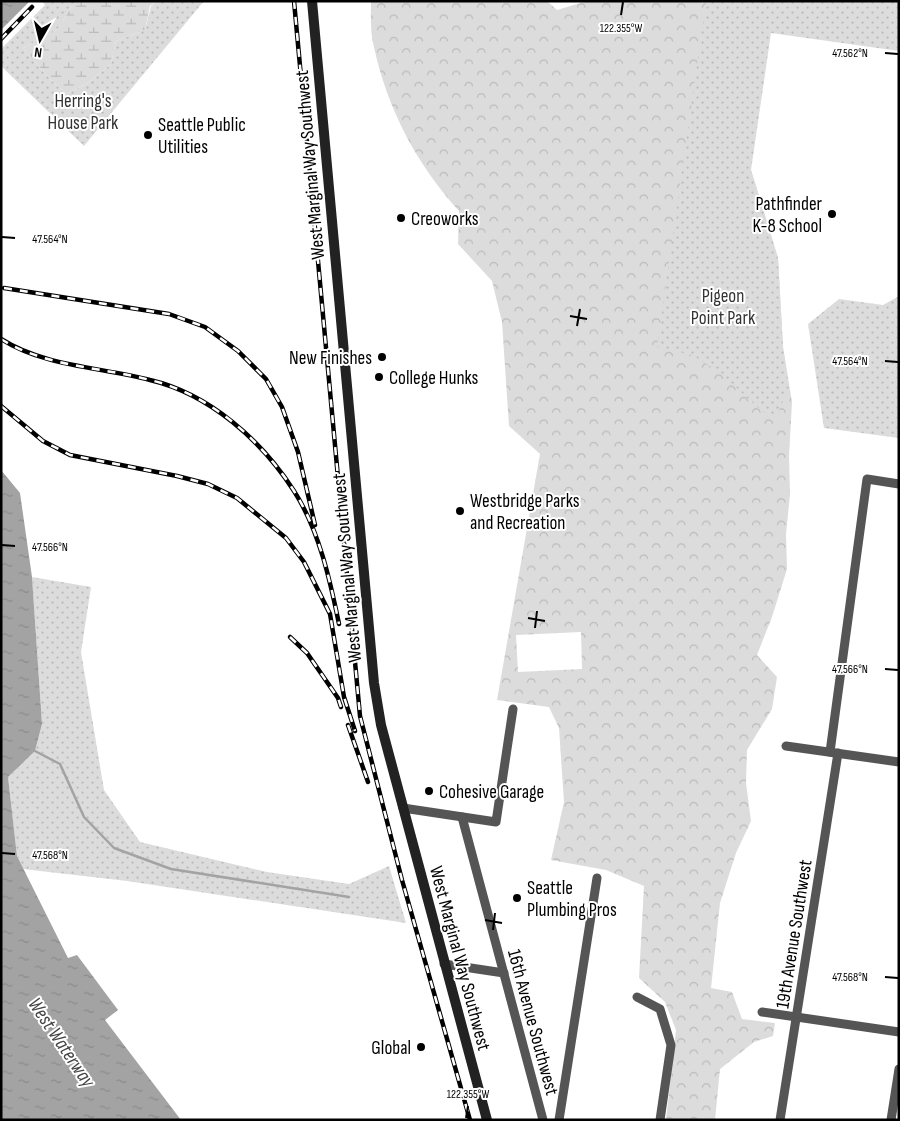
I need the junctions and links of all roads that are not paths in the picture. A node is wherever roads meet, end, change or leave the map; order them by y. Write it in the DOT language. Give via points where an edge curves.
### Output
graph roads {
  1 [pos="312,1"];
  2 [pos="899,484"];
  3 [pos="513,709"];
  4 [pos="786,746"];
  5 [pos="834,753"];
  6 [pos="899,762"];
  7 [pos="403,808"];
  8 [pos="462,817"];
  9 [pos="597,878"];
  10 [pos="444,964"];
  11 [pos="504,973"];
  12 [pos="637,998"];
  13 [pos="762,1012"];
  14 [pos="797,1016"];
  15 [pos="899,1032"];
  16 [pos="899,1070"];
  17 [pos="487,1120"];
  18 [pos="543,1120"];
  19 [pos="559,1120"];
  20 [pos="660,1120"];
  21 [pos="780,1120"];
  22 [pos="891,1120"];
  1 -- 7 [label="main road, West Marginal Way Southwest" via="373,673 381,725"];
  2 -- 5 [label="street, 19th Avenue Southwest" via="867,479"];
  3 -- 8 [label="street" via="496,822"];
  4 -- 5 [label="street"];
  5 -- 6 [label="street"];
  5 -- 14 [label="street, 19th Avenue Southwest"];
  7 -- 8 [label="street"];
  7 -- 10 [label="main road, West Marginal Way Southwest"];
  8 -- 11 [label="street, 16th Avenue Southwest"];
  9 -- 19 [label="street"];
  10 -- 11 [label="street"];
  10 -- 17 [label="main road, West Marginal Way Southwest"];
  11 -- 18 [label="street, 16th Avenue Southwest"];
  12 -- 20 [label="street" via="660,1009 671,1046"];
  13 -- 14 [label="street"];
  14 -- 15 [label="street"];
  14 -- 21 [label="street, 19th Avenue Southwest"];
  16 -- 22 [label="street"];
}
